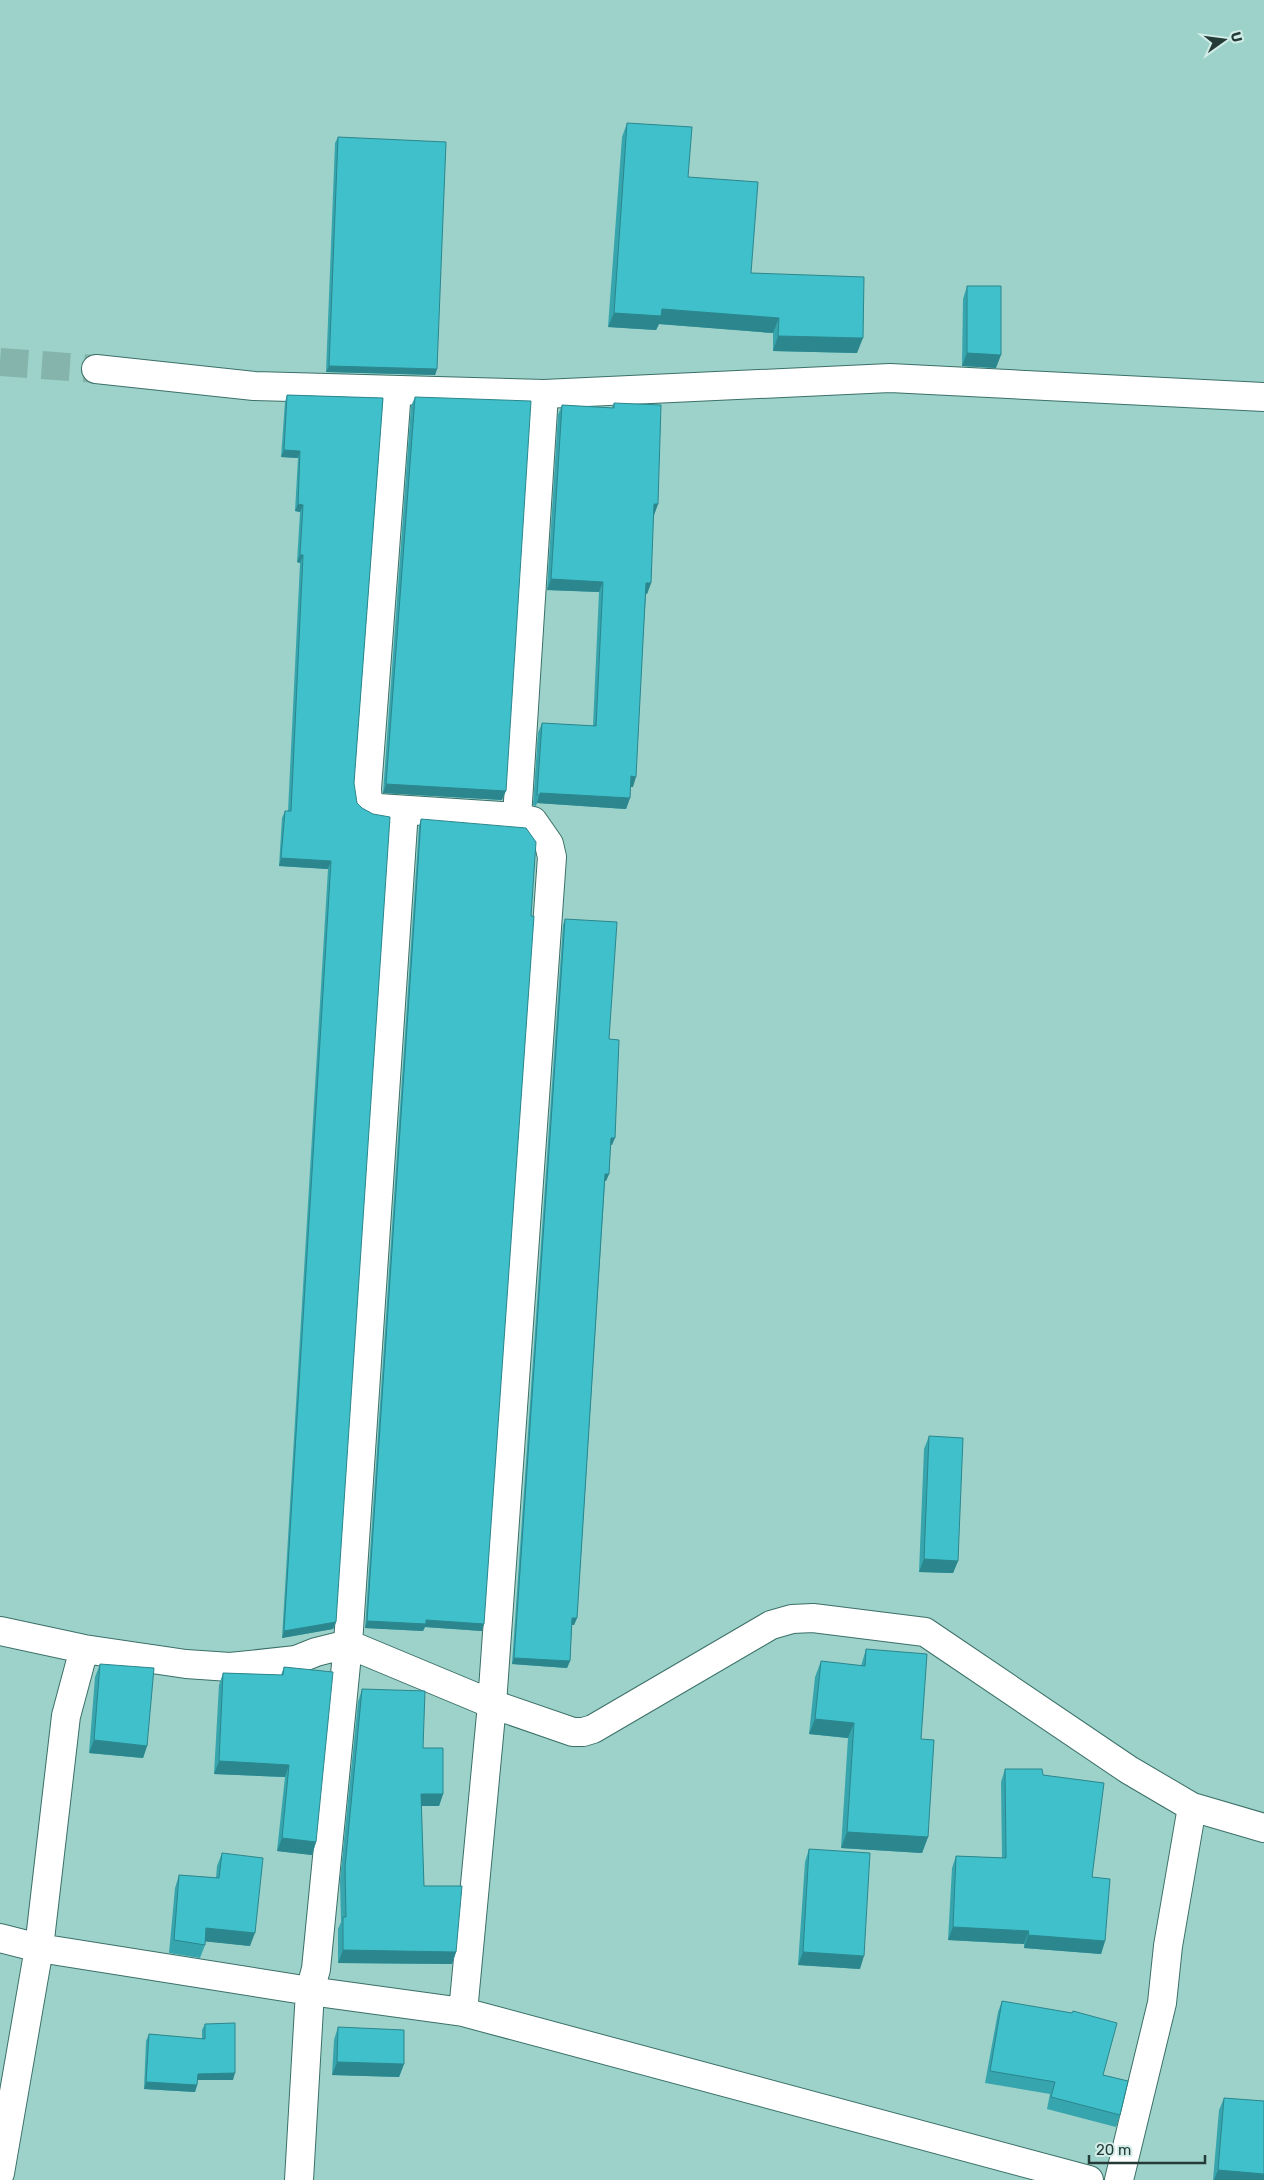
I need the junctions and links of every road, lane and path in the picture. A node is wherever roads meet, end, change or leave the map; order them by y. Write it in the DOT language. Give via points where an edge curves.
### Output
graph roads {
  1 [pos="96,369"];
  2 [pos="398,390"];
  3 [pos="544,394"];
  4 [pos="1264,397"];
  5 [pos="404,810"];
  6 [pos="517,817"];
  7 [pos="0,1631"];
  8 [pos="348,1644"];
  9 [pos="84,1649"];
  10 [pos="492,1704"];
  11 [pos="1192,1807"];
  12 [pos="1264,1828"];
  13 [pos="0,1938"];
  14 [pos="39,1948"];
  15 [pos="310,1991"];
  16 [pos="463,2012"];
  17 [pos="0,2173"];
  18 [pos="299,2180"];
  19 [pos="1089,2180"];
  20 [pos="1119,2180"];
  1 -- 2 [label="street" via="254,386"];
  2 -- 3 [label="street"];
  2 -- 5 [label="street" via="367,789 368,802 378,808"];
  3 -- 4 [label="street" via="890,378"];
  3 -- 6 [label="street"];
  5 -- 6 [label="street"];
  5 -- 8 [label="street"];
  6 -- 10 [label="street" via="533,821 549,844 552,858"];
  7 -- 9 [label="street"];
  8 -- 9 [label="street" via="296,1660 230,1667"];
  8 -- 10 [label="street"];
  8 -- 15 [label="street" via="316,1969"];
  9 -- 14 [label="street" via="66,1716"];
  10 -- 11 [label="street" via="573,1732 583,1732 771,1625 813,1618 925,1632 1129,1770"];
  10 -- 16 [label="street"];
  11 -- 12 [label="street"];
  11 -- 20 [label="street" via="1168,1946 1162,2003"];
  13 -- 14 [label="street"];
  14 -- 15 [label="street"];
  14 -- 17 [label="street"];
  15 -- 16 [label="street"];
  15 -- 18 [label="street"];
  16 -- 19 [label="street"];
}
